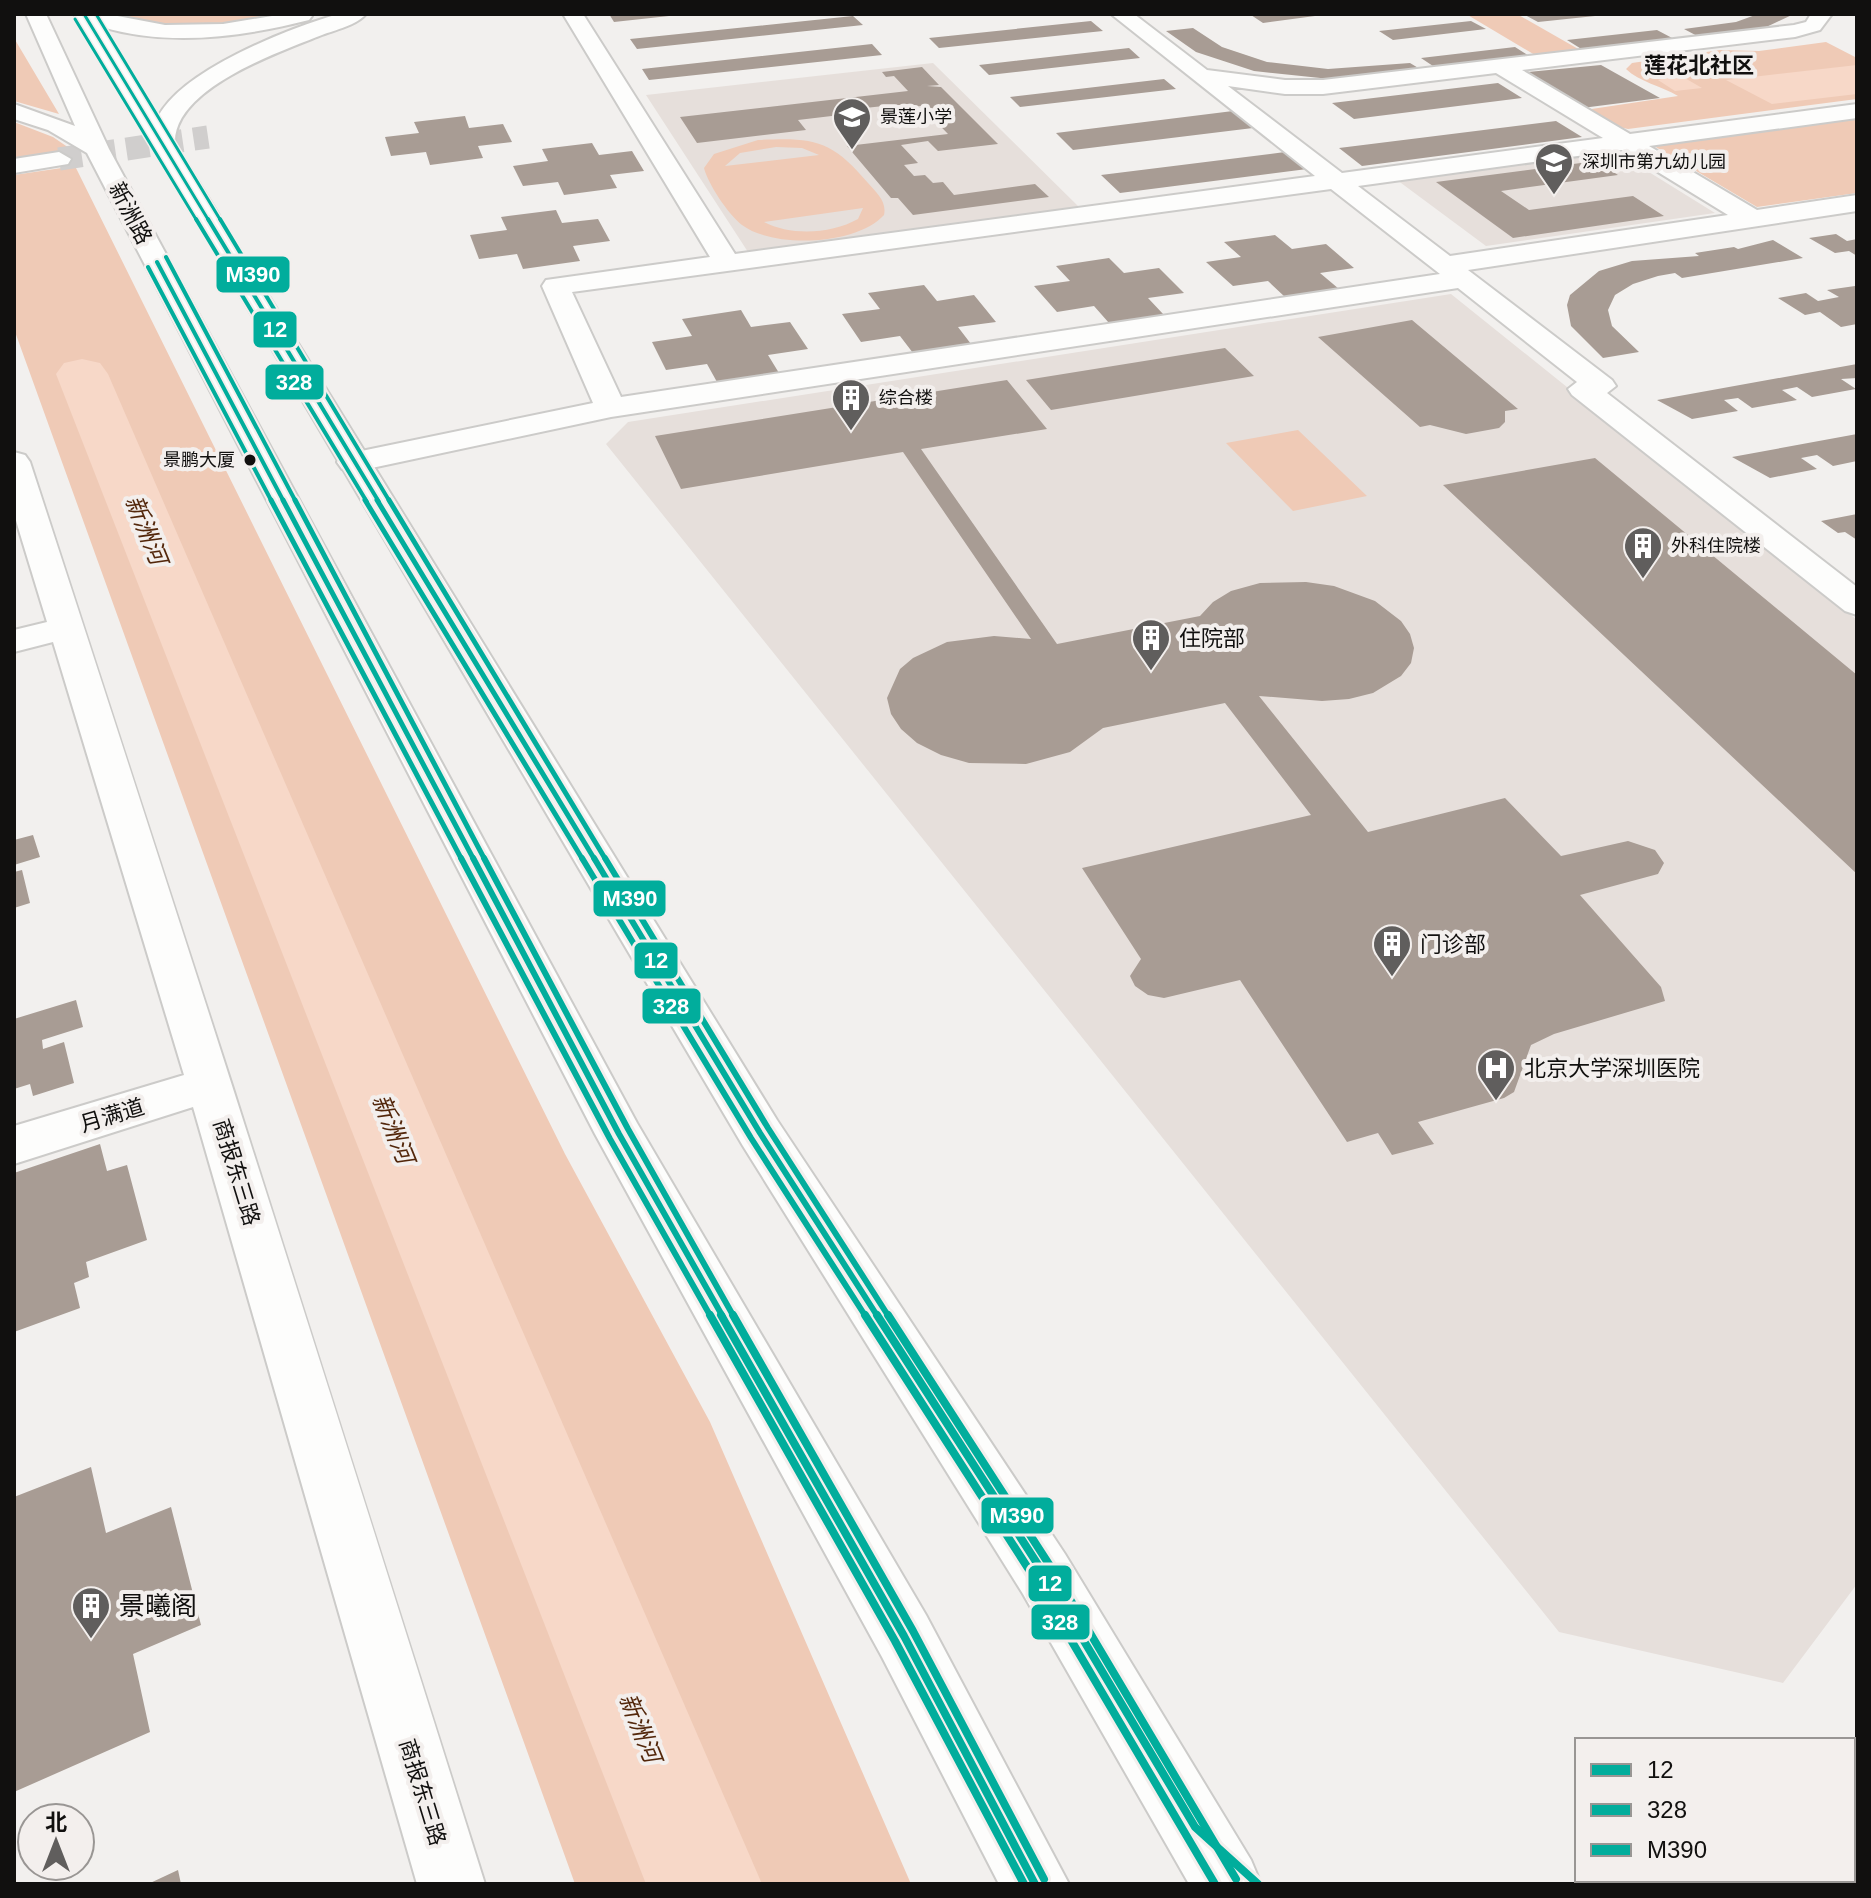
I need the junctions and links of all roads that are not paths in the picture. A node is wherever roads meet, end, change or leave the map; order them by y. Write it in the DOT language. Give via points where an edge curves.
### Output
graph roads {
  1 [pos="36,14"];
  2 [pos="86,14"];
  3 [pos="308,14"];
  4 [pos="356,14"];
  5 [pos="573,14"];
  6 [pos="1121,14"];
  7 [pos="1822,14"];
  8 [pos="1502,67"];
  9 [pos="1199,75"];
  10 [pos="14,111"];
  11 [pos="1857,111"];
  12 [pos="1625,142"];
  13 [pos="163,149"];
  14 [pos="78,154"];
  15 [pos="14,166"];
  16 [pos="1336,181"];
  17 [pos="1857,203"];
  18 [pos="1753,219"];
  19 [pos="727,263"];
  20 [pos="1454,272"];
  21 [pos="611,408"];
  22 [pos="14,462"];
  23 [pos="353,462"];
  24 [pos="1857,604"];
  25 [pos="67,628"];
  26 [pos="14,641"];
  27 [pos="208,1075"];
  28 [pos="14,1126"];
  29 [pos="14,1145"];
  30 [pos="1195,1827"];
  31 [pos="451,1884"];
  32 [pos="1035,1884"];
  33 [pos="1227,1884"];
  34 [pos="1258,1884"];
  1 -- 14 [label="street, 新洲路"];
  2 -- 3 [label="street" via="132,27 188,30 251,26"];
  2 -- 13 [label="street"];
  4 -- 13 [label="street" via="210,78 173,111 163,130"];
  5 -- 19 [label="street"];
  6 -- 9 [label="street"];
  7 -- 8 [label="street" via="1813,26 1795,31"];
  8 -- 9 [label="street" via="1323,87"];
  8 -- 12 [label="street"];
  9 -- 16 [label="street"];
  10 -- 14 [label="street" via="56,125"];
  11 -- 12 [label="street"];
  12 -- 16 [label="street"];
  12 -- 18 [label="street"];
  13 -- 23 [label="street"];
  14 -- 15 [label="street"];
  14 -- 32 [label="street, 新洲路" via="619,1134 904,1636"];
  16 -- 19 [label="street"];
  16 -- 20 [label="street"];
  17 -- 18 [label="street"];
  18 -- 20 [label="street"];
  19 -- 21 [label="street" via="556,286"];
  20 -- 21 [label="street"];
  20 -- 24 [label="street" via="1601,386 1583,389"];
  21 -- 23 [label="street"];
  22 -- 25 [label="street, 商报东三路"];
  23 -- 30 [label="street" via="760,1133 1011,1521"];
  25 -- 26 [label="street"];
  25 -- 27 [label="street, 商报东三路"];
  27 -- 28 [label="street, 月满道"];
  27 -- 29 [label="street, 月满道"];
  27 -- 31 [label="street, 商报东三路"];
  30 -- 33 [label="street"];
  30 -- 34 [label="street"];
}
